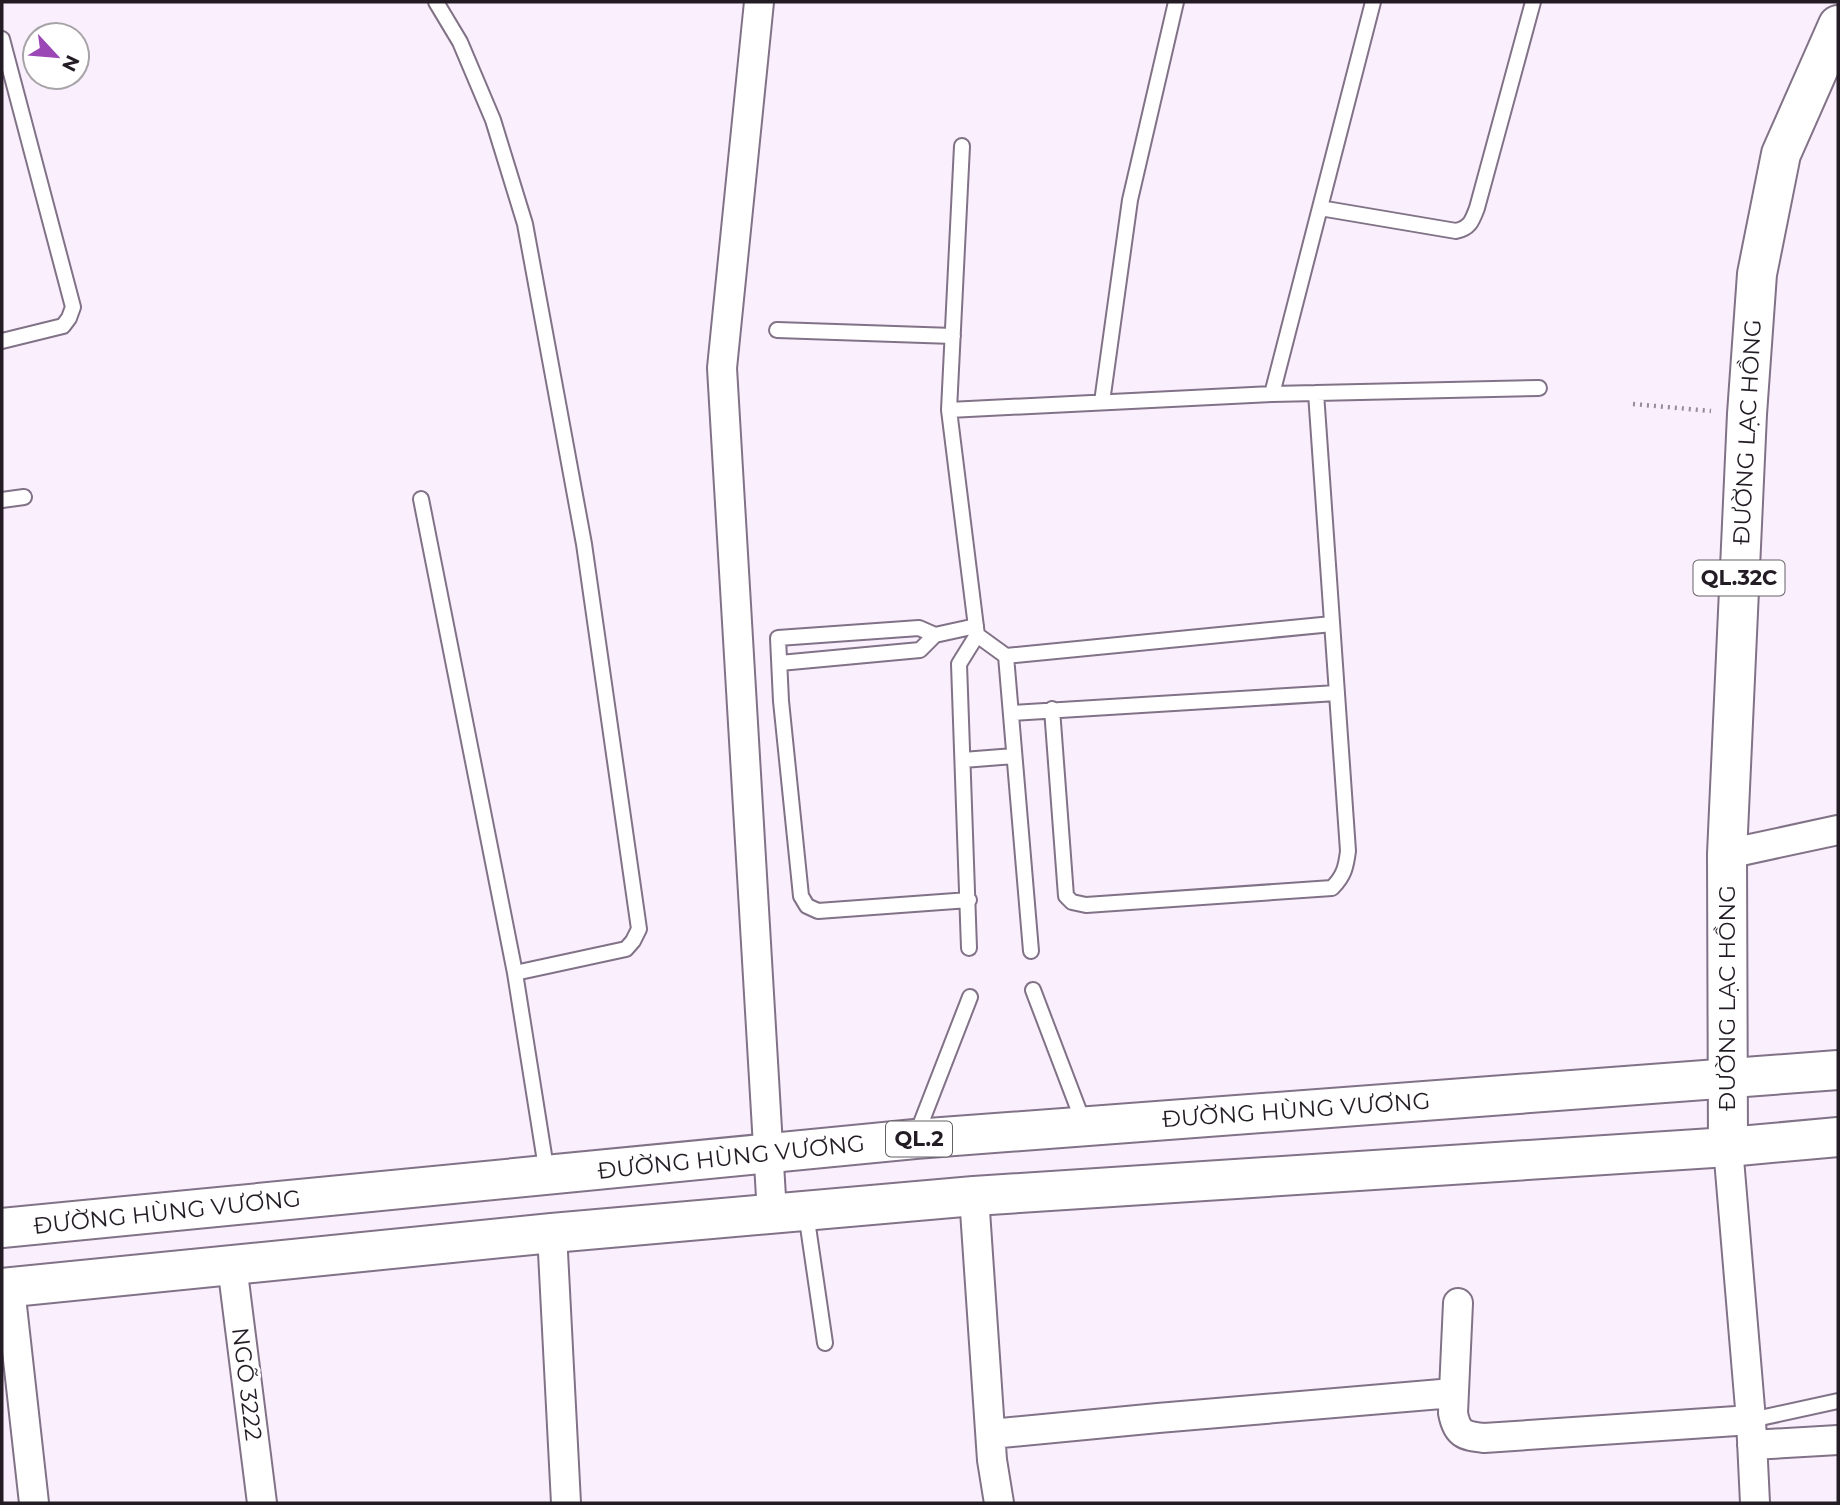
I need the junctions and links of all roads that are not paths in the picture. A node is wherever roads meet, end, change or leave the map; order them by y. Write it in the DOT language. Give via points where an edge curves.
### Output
graph roads {
  1 [pos="436,2"];
  2 [pos="759,2"];
  3 [pos="1176,2"];
  4 [pos="1373,2"];
  5 [pos="1533,2"];
  6 [pos="2,38"];
  7 [pos="1834,46"];
  8 [pos="5,64"];
  9 [pos="962,146"];
  10 [pos="1320,208"];
  11 [pos="777,330"];
  12 [pos="953,336"];
  13 [pos="2,341"];
  14 [pos="1539,388"];
  15 [pos="1316,393"];
  16 [pos="1272,394"];
  17 [pos="1102,402"];
  18 [pos="949,410"];
  19 [pos="24,497"];
  20 [pos="421,499"];
  21 [pos="2,500"];
  22 [pos="1332,624"];
  23 [pos="976,631"];
  24 [pos="935,635"];
  25 [pos="1006,656"];
  26 [pos="780,663"];
  27 [pos="1337,693"];
  28 [pos="1052,709"];
  29 [pos="1011,713"];
  30 [pos="1014,756"];
  31 [pos="962,760"];
  32 [pos="1838,831"];
  33 [pos="1727,855"];
  34 [pos="969,900"];
  35 [pos="970,948"];
  36 [pos="1031,951"];
  37 [pos="515,973"];
  38 [pos="1033,990"];
  39 [pos="971,997"];
  40 [pos="1838,1070"];
  41 [pos="1727,1079"];
  42 [pos="1084,1125"];
  43 [pos="1838,1137"];
  44 [pos="915,1139"];
  45 [pos="1728,1147"];
  46 [pos="769,1154"];
  47 [pos="547,1175"];
  48 [pos="974,1196"];
  49 [pos="789,1213"];
  50 [pos="2,1228"];
  51 [pos="552,1233"];
  52 [pos="232,1265"];
  53 [pos="6,1288"];
  54 [pos="1458,1303"];
  55 [pos="825,1343"];
  56 [pos="1453,1393"];
  57 [pos="1838,1401"];
  58 [pos="1752,1433"];
  59 [pos="991,1434"];
  60 [pos="1838,1440"];
  61 [pos="34,1503"];
  62 [pos="262,1503"];
  63 [pos="566,1503"];
  64 [pos="999,1503"];
  65 [pos="1755,1503"];
  1 -- 37 [label="lane" via="460,42 493,120 525,225 584,544 639,929 626,949"];
  2 -- 46 [label="street" via="722,368"];
  3 -- 17 [label="lane" via="1130,200"];
  4 -- 10 [label="lane"];
  5 -- 10 [label="lane" via="1477,208 1466,229"];
  6 -- 8 [label="lane"];
  7 -- 33 [label="main road, ĐƯỜNG LẠC HỒNG / QL.32C" via="1781,154 1757,274"];
  8 -- 13 [label="lane" via="73,307 63,326"];
  9 -- 12 [label="lane"];
  10 -- 16 [label="lane"];
  11 -- 12 [label="lane"];
  12 -- 18 [label="lane"];
  14 -- 15 [label="lane"];
  15 -- 16 [label="lane"];
  15 -- 22 [label="lane"];
  16 -- 17 [label="lane"];
  17 -- 18 [label="lane"];
  18 -- 23 [label="lane"];
  19 -- 21 [label="lane"];
  20 -- 37 [label="lane"];
  22 -- 25 [label="lane"];
  22 -- 27 [label="lane"];
  23 -- 24 [label="lane"];
  23 -- 25 [label="lane"];
  23 -- 31 [label="lane" via="959,664"];
  24 -- 26 [label="lane" via="920,650"];
  24 -- 26 [label="lane" via="919,628 778,638"];
  25 -- 29 [label="lane"];
  26 -- 34 [label="lane" via="801,896 807,906 818,911"];
  27 -- 28 [label="lane"];
  27 -- 28 [label="lane" via="1348,851 1346,869 1332,888 1086,905 1066,896"];
  28 -- 29 [label="lane"];
  29 -- 30 [label="lane"];
  30 -- 31 [label="lane"];
  30 -- 36 [label="lane"];
  31 -- 34 [label="lane"];
  32 -- 33 [label="street"];
  33 -- 41 [label="main road, ĐƯỜNG LẠC HỒNG / QL.32C"];
  34 -- 35 [label="lane"];
  37 -- 47 [label="lane"];
  38 -- 42 [label="lane"];
  39 -- 44 [label="lane"];
  40 -- 41 [label="main road, ĐƯỜNG HÙNG VƯƠNG / QL.2"];
  41 -- 42 [label="main road, ĐƯỜNG HÙNG VƯƠNG / QL.2"];
  41 -- 45 [label="main road, ĐƯỜNG LẠC HỒNG / QL.32C"];
  42 -- 44 [label="main road, ĐƯỜNG HÙNG VƯƠNG / QL.2"];
  43 -- 45 [label="main road"];
  44 -- 46 [label="main road, ĐƯỜNG HÙNG VƯƠNG / QL.2"];
  45 -- 48 [label="main road"];
  45 -- 58 [label="street"];
  46 -- 47 [label="main road, ĐƯỜNG HÙNG VƯƠNG / QL.2"];
  46 -- 49 [label="street"];
  47 -- 50 [label="main road, ĐƯỜNG HÙNG VƯƠNG / QL.2"];
  48 -- 49 [label="main road"];
  48 -- 59 [label="street"];
  49 -- 51 [label="main road"];
  49 -- 55 [label="lane"];
  51 -- 52 [label="main road"];
  51 -- 63 [label="street"];
  52 -- 53 [label="main road"];
  52 -- 62 [label="street, NGÕ 3222"];
  53 -- 61 [label="street"];
  54 -- 56 [label="street"];
  56 -- 58 [label="street" via="1455,1425 1470,1437"];
  56 -- 59 [label="street"];
  57 -- 58 [label="lane"];
  58 -- 60 [label="street"];
  58 -- 65 [label="street"];
  59 -- 64 [label="street"];
}
